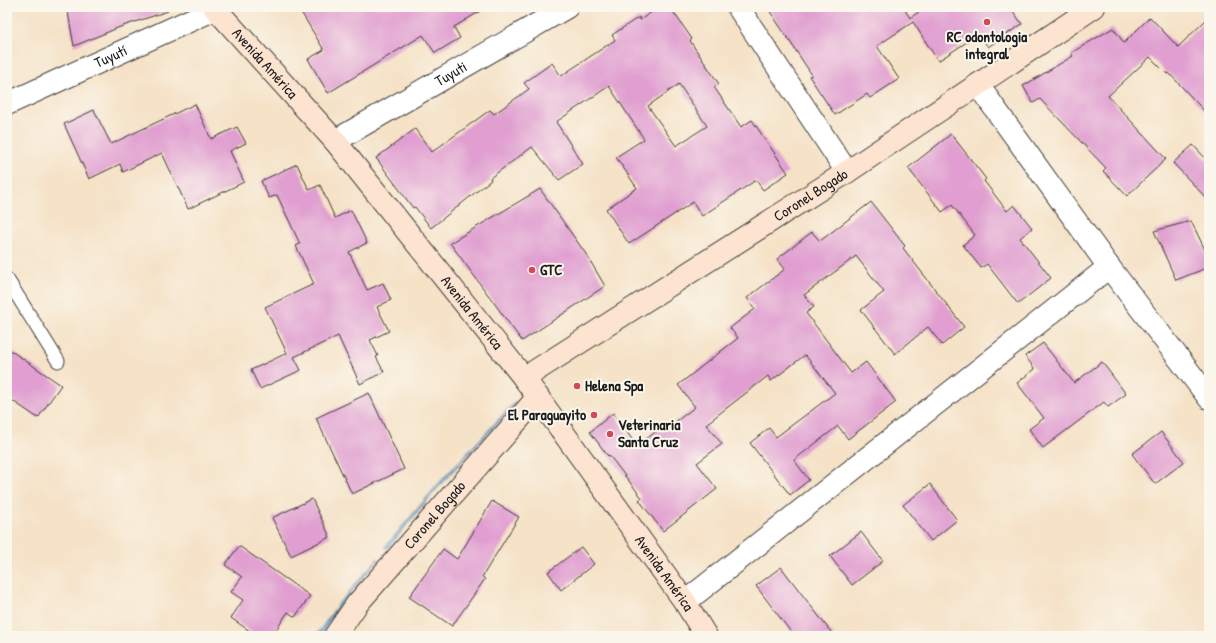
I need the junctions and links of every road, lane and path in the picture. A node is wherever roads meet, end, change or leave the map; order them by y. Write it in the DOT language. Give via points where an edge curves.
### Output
graph roads {
  1 [pos="567,7"];
  2 [pos="738,7"];
  3 [pos="1094,7"];
  4 [pos="214,8"];
  5 [pos="978,85"];
  6 [pos="7,104"];
  7 [pos="335,141"];
  8 [pos="847,172"];
  9 [pos="1108,267"];
  10 [pos="7,279"];
  11 [pos="58,361"];
  12 [pos="524,378"];
  13 [pos="538,397"];
  14 [pos="1209,398"];
  15 [pos="685,602"];
  16 [pos="335,636"];
  17 [pos="706,636"];
  1 -- 7 [label="street, Tuyuti"];
  2 -- 8 [label="street"];
  3 -- 5 [label="street, Coronel Bogado"];
  4 -- 6 [label="street, Tuyutí"];
  4 -- 7 [label="street, Avenida América"];
  5 -- 8 [label="street, Coronel Bogado"];
  5 -- 9 [label="street"];
  7 -- 12 [label="street, Avenida América"];
  8 -- 12 [label="street, Coronel Bogado"];
  9 -- 14 [label="street"];
  9 -- 15 [label="street"];
  10 -- 11 [label="lane"];
  12 -- 13 [label="street, Avenida América"];
  13 -- 15 [label="street, Avenida América"];
  13 -- 16 [label="street, Coronel Bogado" via="357,604"];
  15 -- 17 [label="street, Avenida América"];
}
